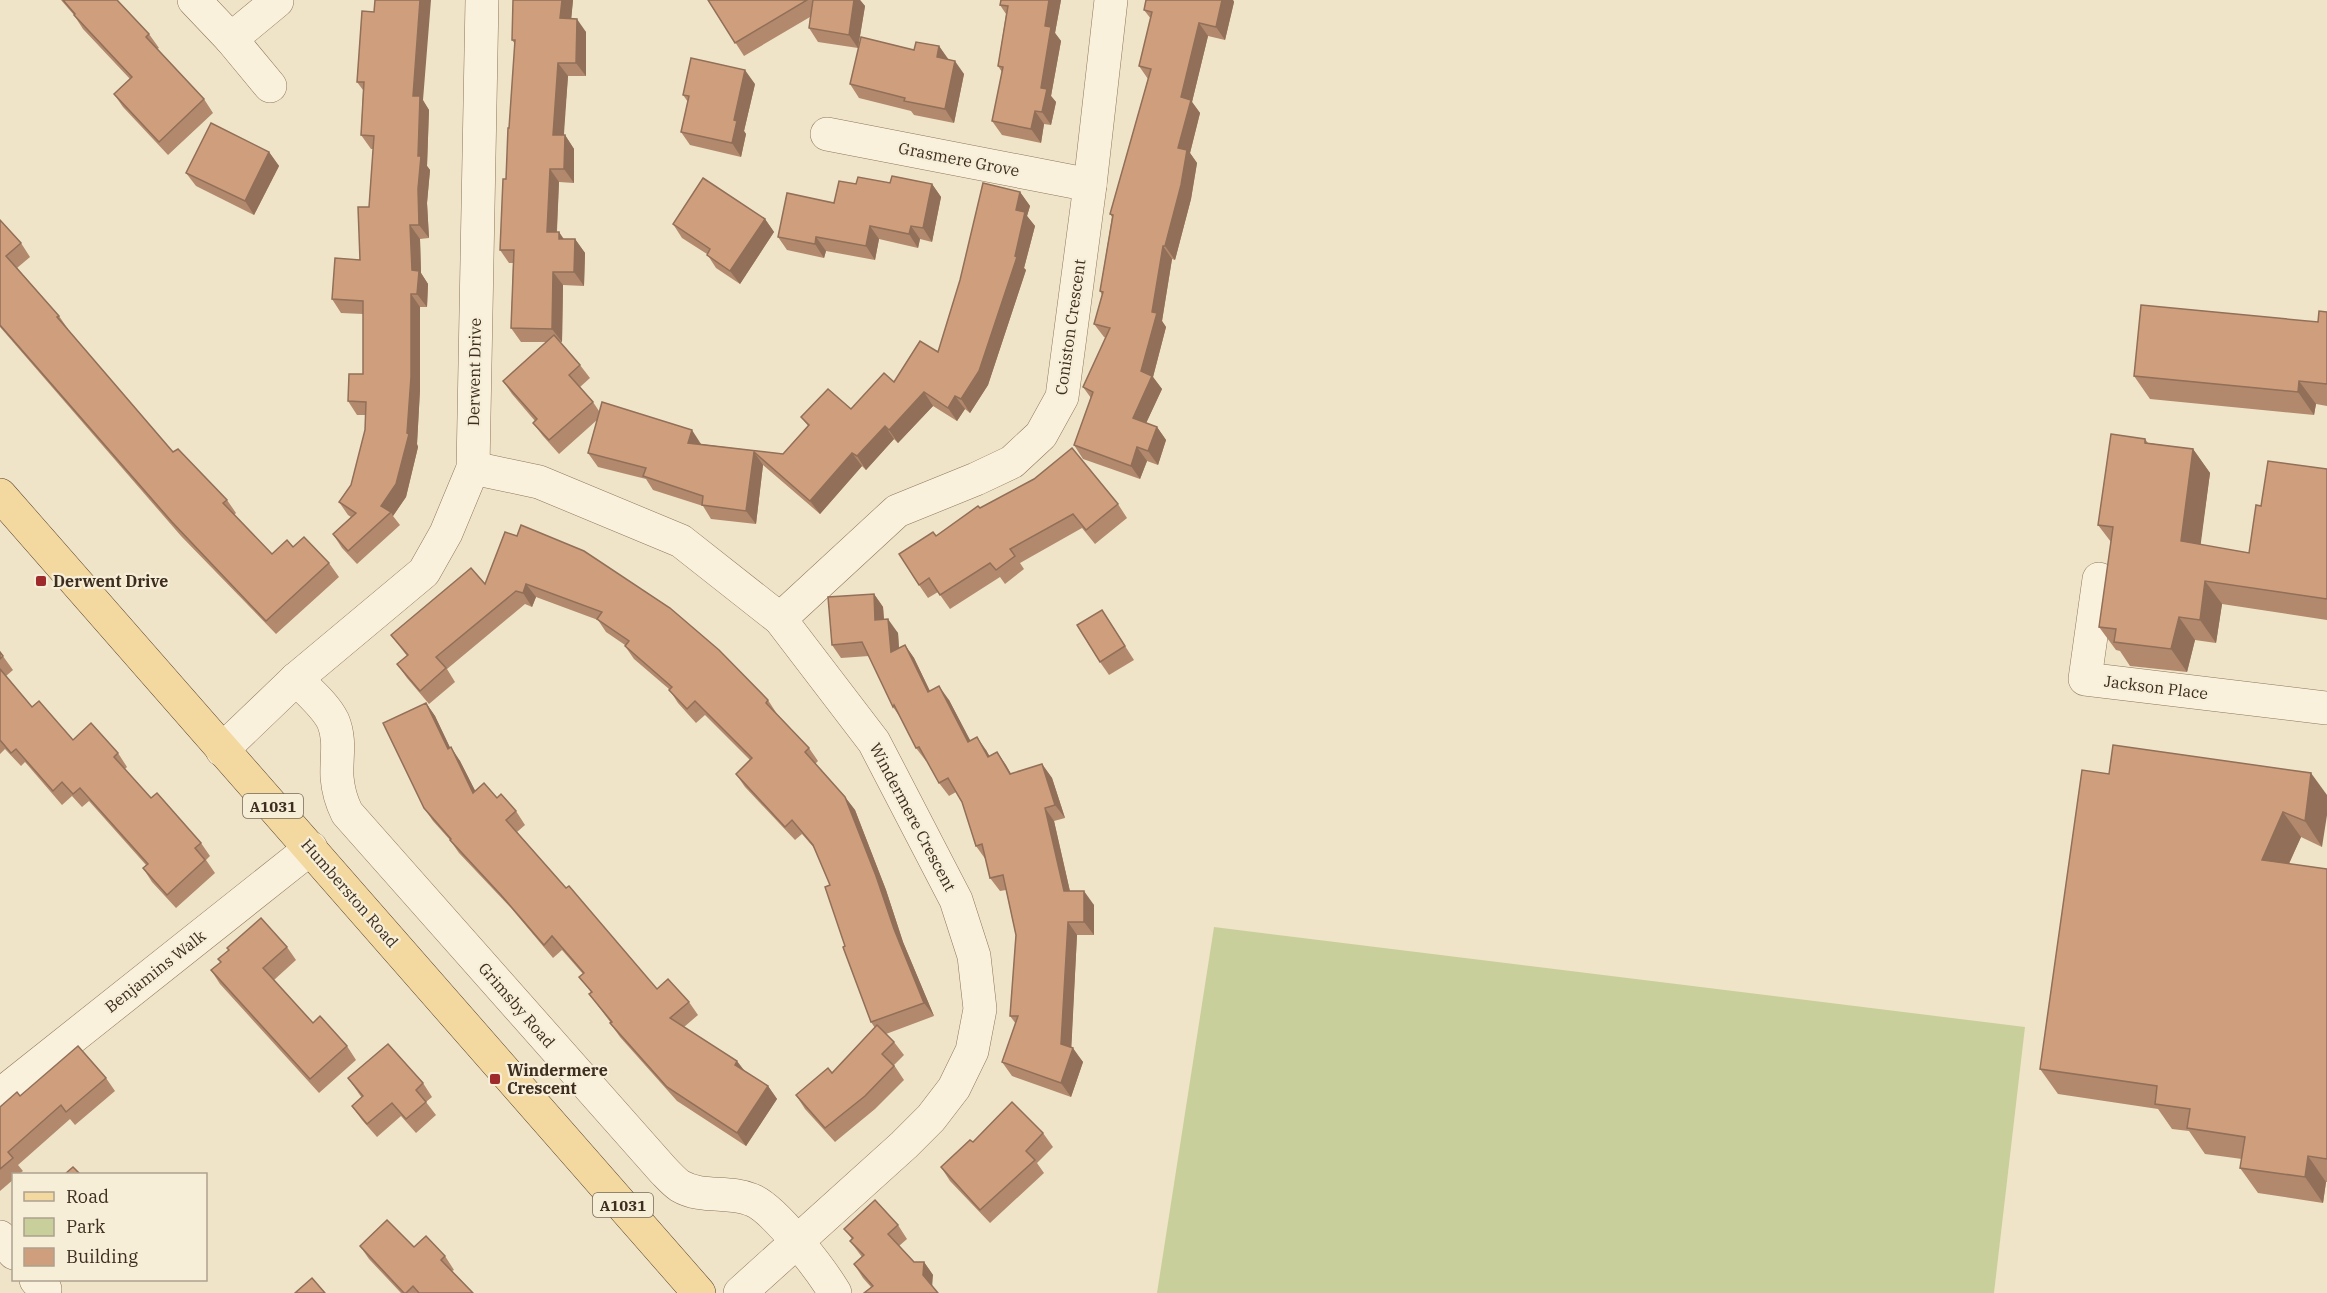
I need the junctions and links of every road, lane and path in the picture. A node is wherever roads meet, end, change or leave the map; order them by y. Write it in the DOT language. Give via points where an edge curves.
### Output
graph roads {
  1 [pos="194,0"];
  2 [pos="482,0"];
  3 [pos="1111,0"];
  4 [pos="277,1"];
  5 [pos="231,39"];
  6 [pos="270,86"];
  7 [pos="827,134"];
  8 [pos="1090,186"];
  9 [pos="473,468"];
  10 [pos="0,495"];
  11 [pos="2099,579"];
  12 [pos="780,619"];
  13 [pos="296,679"];
  14 [pos="2327,708"];
  15 [pos="222,750"];
  16 [pos="311,848"];
  17 [pos="0,1095"];
  18 [pos="0,1237"];
  19 [pos="796,1242"];
  20 [pos="12,1251"];
  21 [pos="699,1293"];
  22 [pos="740,1293"];
  23 [pos="835,1293"];
  1 -- 5 [label="street"];
  2 -- 9 [label="street, Derwent Drive"];
  3 -- 8 [label="street, Coniston Crescent"];
  4 -- 5 [label="street"];
  5 -- 6 [label="street"];
  7 -- 8 [label="street, Grasmere Grove"];
  8 -- 12 [label="street, Coniston Crescent" via="1062,397 1041,435 1012,462 897,511"];
  9 -- 12 [label="street, Windermere Crescent" via="539,482 681,541"];
  9 -- 13 [label="street, Derwent Drive" via="446,533 424,572"];
  10 -- 15 [label="main road, Humberston Road / A1031"];
  11 -- 14 [label="street, Jackson Place" via="2085,679"];
  12 -- 19 [label="street, Windermere Crescent" via="874,742 956,900 974,956 980,1009 972,1050 954,1088 931,1118"];
  13 -- 15 [label="street, Derwent Drive"];
  13 -- 19 [label="street, Grimsby Road" via="322,704 333,722 338,741 339,796 347,813 663,1170 680,1186 691,1190 754,1200"];
  15 -- 16 [label="main road, Humberston Road / A1031"];
  16 -- 17 [label="street, Benjamins Walk"];
  16 -- 21 [label="main road, Humberston Road / A1031"];
  18 -- 20 [label="street"];
  19 -- 22 [label="street, Windermere Crescent"];
  19 -- 23 [label="street, Grimsby Road" via="822,1271"];
}
